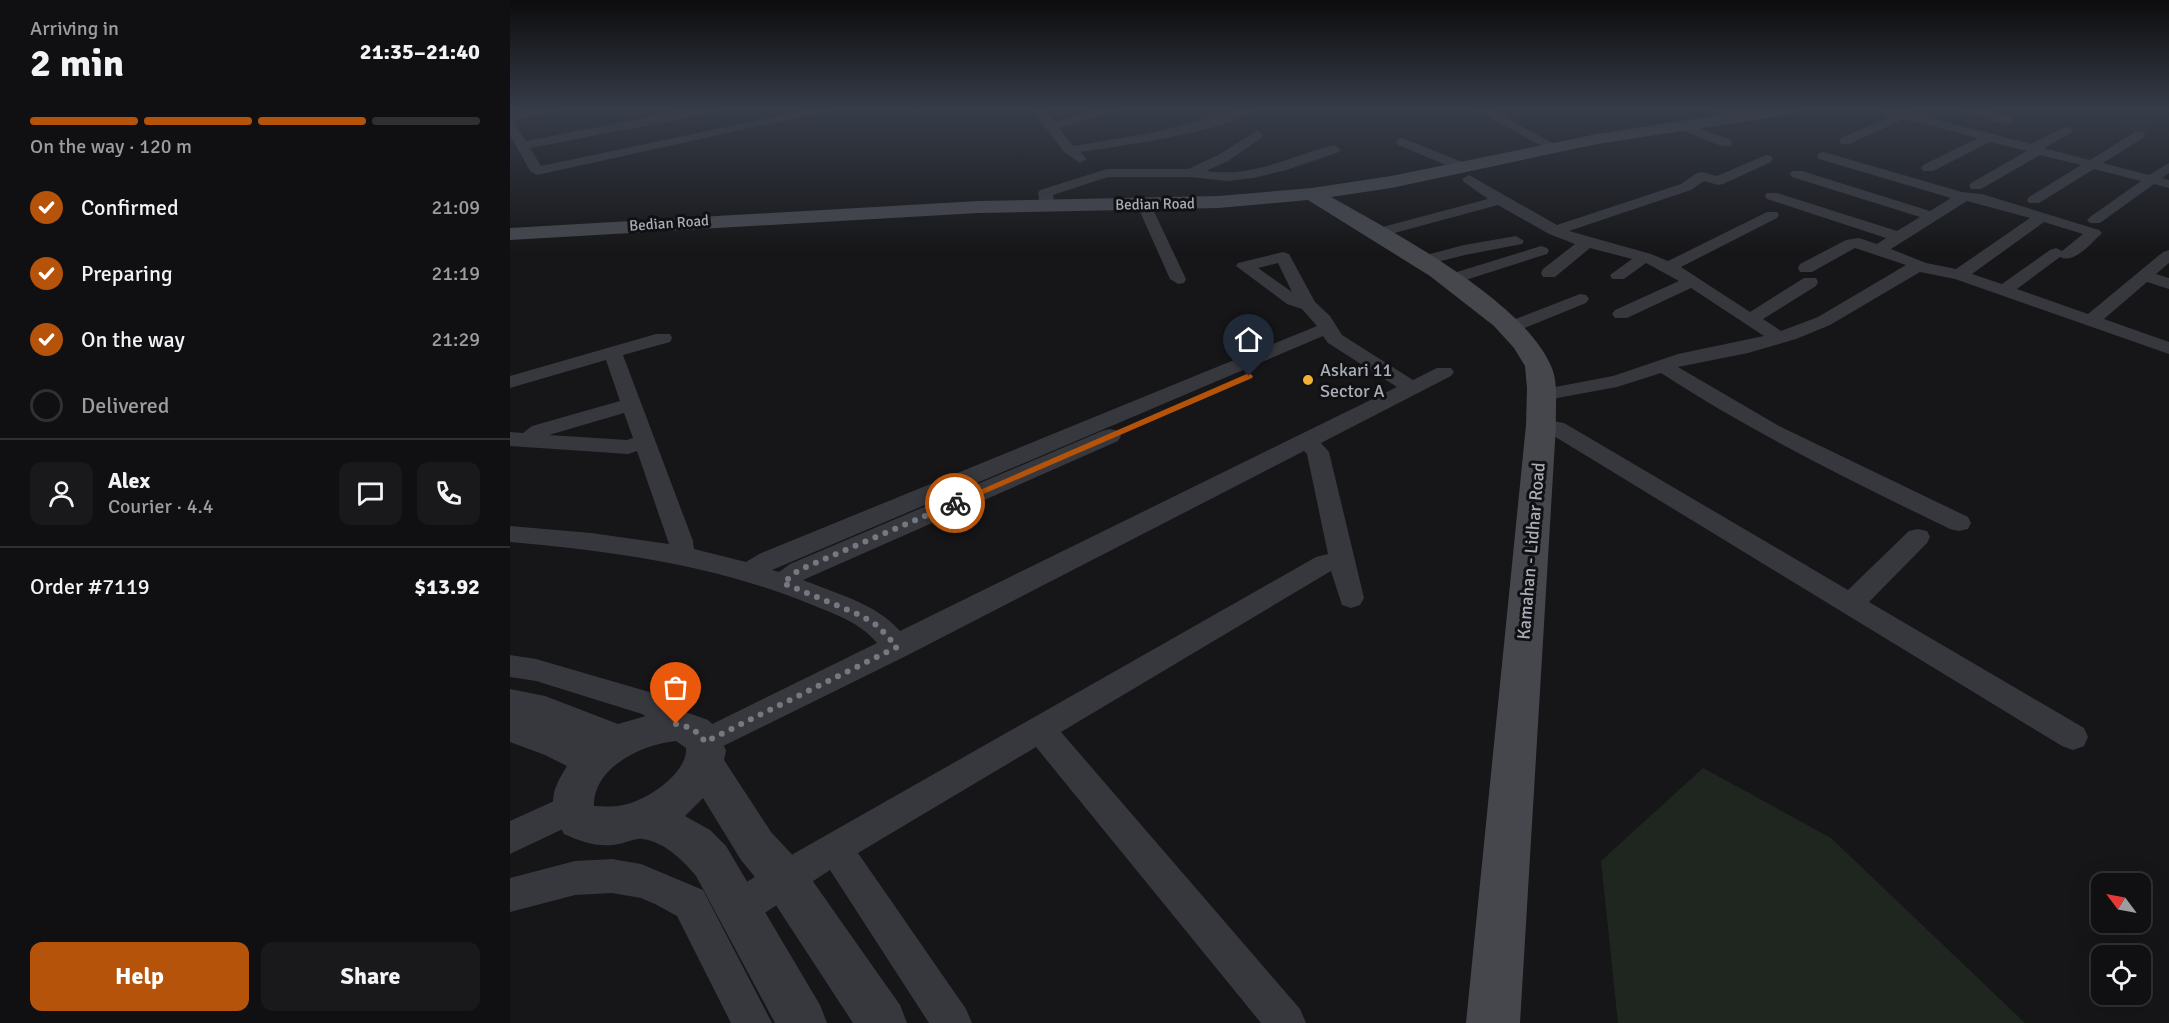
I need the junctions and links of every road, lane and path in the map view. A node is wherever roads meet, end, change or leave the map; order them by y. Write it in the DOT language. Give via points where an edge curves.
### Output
graph roads {
  1 [pos="530,157"];
  2 [pos="606,157"];
  3 [pos="1078,157"];
  4 [pos="1225,157"];
  5 [pos="1309,157"];
  6 [pos="1433,157"];
  7 [pos="1519,157"];
  8 [pos="1826,157"];
  9 [pos="1951,157"];
  10 [pos="2024,157"];
  11 [pos="2061,157"];
  12 [pos="2105,157"];
  13 [pos="1766,159"];
  14 [pos="1161,162"];
  15 [pos="2092,165"];
  16 [pos="2169,167"];
  17 [pos="1928,168"];
  18 [pos="1190,172"];
  19 [pos="1464,172"];
  20 [pos="1107,173"];
  21 [pos="1131,174"];
  22 [pos="1797,174"];
  23 [pos="2150,180"];
  24 [pos="2169,184"];
  25 [pos="1976,186"];
  26 [pos="1312,194"];
  27 [pos="1772,196"];
  28 [pos="1962,197"];
  29 [pos="1500,200"];
  30 [pos="2034,200"];
  31 [pos="1042,205"];
  32 [pos="1144,205"];
  33 [pos="1772,215"];
  34 [pos="1932,216"];
  35 [pos="2043,216"];
  36 [pos="2094,220"];
  37 [pos="1554,231"];
  38 [pos="1376,233"];
  39 [pos="510,234"];
  40 [pos="1899,237"];
  41 [pos="1516,241"];
  42 [pos="1586,244"];
  43 [pos="1878,250"];
  44 [pos="1541,251"];
  45 [pos="2169,255"];
  46 [pos="1645,257"];
  47 [pos="1421,261"];
  48 [pos="1669,267"];
  49 [pos="1920,267"];
  50 [pos="1549,273"];
  51 [pos="1618,275"];
  52 [pos="1959,275"];
  53 [pos="2144,276"];
  54 [pos="1178,279"];
  55 [pos="1450,280"];
  56 [pos="1693,281"];
  57 [pos="2169,284"];
  58 [pos="2003,291"];
  59 [pos="1580,299"];
  60 [pos="1308,304"];
  61 [pos="1621,314"];
  62 [pos="1751,319"];
  63 [pos="2091,321"];
  64 [pos="1511,327"];
  65 [pos="1331,334"];
  66 [pos="663,338"];
  67 [pos="1779,338"];
  68 [pos="2169,348"];
  69 [pos="613,353"];
  70 [pos="1664,366"];
  71 [pos="1444,372"];
  72 [pos="510,382"];
  73 [pos="1412,388"];
  74 [pos="631,404"];
  75 [pos="1541,410"];
  76 [pos="519,439"];
  77 [pos="644,442"];
  78 [pos="1307,442"];
  79 [pos="1959,523"];
  80 [pos="510,534"];
  81 [pos="1918,537"];
  82 [pos="675,554"];
  83 [pos="1341,561"];
  84 [pos="749,573"];
  85 [pos="783,583"];
  86 [pos="1351,598"];
  87 [pos="1850,604"];
  88 [pos="897,647"];
  89 [pos="510,666"];
  90 [pos="510,704"];
  91 [pos="510,726"];
  92 [pos="660,726"];
  93 [pos="1039,728"];
  94 [pos="2073,736"];
  95 [pos="607,751"];
  96 [pos="705,753"];
  97 [pos="572,808"];
  98 [pos="640,819"];
  99 [pos="510,838"];
  100 [pos="835,848"];
  101 [pos="784,878"];
  102 [pos="510,895"];
  103 [pos="738,909"];
  104 [pos="752,1023"];
  105 [pos="802,1023"];
  106 [pos="882,1023"];
  107 [pos="952,1023"];
  108 [pos="1286,1023"];
  109 [pos="1493,1023"];
  1 -- 2 [label="street" via="537,171"];
  3 -- 20 [label="street"];
  4 -- 18 [label="street"];
  5 -- 18 [label="street" via="1252,174 1228,177"];
  6 -- 19 [label="street"];
  7 -- 19 [label="main road, Bedian Road"];
  8 -- 28 [label="street"];
  9 -- 17 [label="street"];
  10 -- 25 [label="street"];
  11 -- 15 [label="street"];
  12 -- 15 [label="street"];
  13 -- 37 [label="street" via="1718,181 1702,176 1686,187"];
  14 -- 21 [label="street"];
  15 -- 23 [label="street"];
  15 -- 30 [label="street"];
  16 -- 23 [label="street"];
  18 -- 21 [label="street"];
  19 -- 26 [label="main road, Bedian Road"];
  19 -- 29 [label="street"];
  20 -- 21 [label="street"];
  20 -- 31 [label="street" via="1045,193 1047,201"];
  22 -- 34 [label="street"];
  23 -- 24 [label="street"];
  23 -- 36 [label="street"];
  26 -- 32 [label="main road, Bedian Road"];
  26 -- 38 [label="main road, Kamahan - Lidhar Road"];
  27 -- 40 [label="street"];
  28 -- 34 [label="street"];
  28 -- 35 [label="street" via="1977,197"];
  29 -- 37 [label="street"];
  29 -- 38 [label="street"];
  31 -- 32 [label="main road, Bedian Road"];
  31 -- 39 [label="main road, Bedian Road"];
  32 -- 54 [label="street"];
  33 -- 48 [label="street"];
  34 -- 40 [label="street"];
  35 -- 52 [label="street"];
  35 -- 58 [label="street" via="2094,233"];
  37 -- 42 [label="street"];
  38 -- 47 [label="main road, Kamahan - Lidhar Road"];
  40 -- 43 [label="street"];
  41 -- 47 [label="street"];
  42 -- 46 [label="street"];
  42 -- 50 [label="street"];
  43 -- 49 [label="street"];
  43 -- 62 [label="street" via="1852,243"];
  44 -- 55 [label="street"];
  45 -- 53 [label="street"];
  46 -- 48 [label="street"];
  46 -- 51 [label="street"];
  47 -- 55 [label="main road, Kamahan - Lidhar Road"];
  48 -- 56 [label="street"];
  49 -- 52 [label="street"];
  49 -- 67 [label="street" via="1824,321"];
  52 -- 58 [label="street"];
  53 -- 57 [label="street"];
  53 -- 63 [label="street"];
  55 -- 64 [label="main road, Kamahan - Lidhar Road"];
  56 -- 61 [label="street"];
  56 -- 62 [label="street"];
  58 -- 63 [label="street"];
  59 -- 64 [label="street"];
  60 -- 65 [label="street"];
  62 -- 67 [label="street"];
  63 -- 68 [label="street"];
  64 -- 75 [label="main road, Kamahan - Lidhar Road" via="1538,366"];
  65 -- 73 [label="street"];
  65 -- 84 [label="street" via="768,560"];
  65 -- 85 [label="street" via="799,570"];
  66 -- 69 [label="street"];
  67 -- 70 [label="street"];
  69 -- 72 [label="street"];
  69 -- 74 [label="street"];
  70 -- 75 [label="street"];
  70 -- 79 [label="street" via="1796,445"];
  71 -- 73 [label="street"];
  73 -- 78 [label="street"];
  74 -- 76 [label="street"];
  74 -- 77 [label="street"];
  75 -- 87 [label="street" via="1556,428"];
  75 -- 109 [label="main road, Kamahan - Lidhar Road"];
  76 -- 77 [label="street" via="628,447"];
  77 -- 82 [label="street" via="681,541 682,548"];
  78 -- 83 [label="street" via="1317,452"];
  78 -- 88 [label="street"];
  80 -- 82 [label="street"];
  81 -- 87 [label="street"];
  82 -- 84 [label="street"];
  83 -- 86 [label="street"];
  83 -- 93 [label="street" via="1325,563"];
  84 -- 85 [label="street"];
  85 -- 88 [label="street" via="860,615 878,626"];
  87 -- 94 [label="street"];
  88 -- 96 [label="street"];
  89 -- 92 [label="street" via="536,670 652,705 663,716"];
  90 -- 95 [label="street" via="544,712"];
  91 -- 95 [label="street" via="558,743"];
  92 -- 95 [label="street" via="640,731"];
  92 -- 96 [label="street" via="689,727 699,733"];
  93 -- 100 [label="street"];
  93 -- 108 [label="street"];
  95 -- 97 [label="street" via="580,777"];
  96 -- 98 [label="street" via="695,779 681,795"];
  96 -- 101 [label="street" via="756,846"];
  97 -- 98 [label="street" via="578,818 603,827"];
  97 -- 99 [label="street"];
  98 -- 103 [label="street" via="684,835 697,844"];
  100 -- 101 [label="street"];
  100 -- 107 [label="street"];
  101 -- 103 [label="street"];
  101 -- 106 [label="street"];
  102 -- 104 [label="street" via="575,878 612,876 668,891 690,903"];
  103 -- 105 [label="street"];
}
